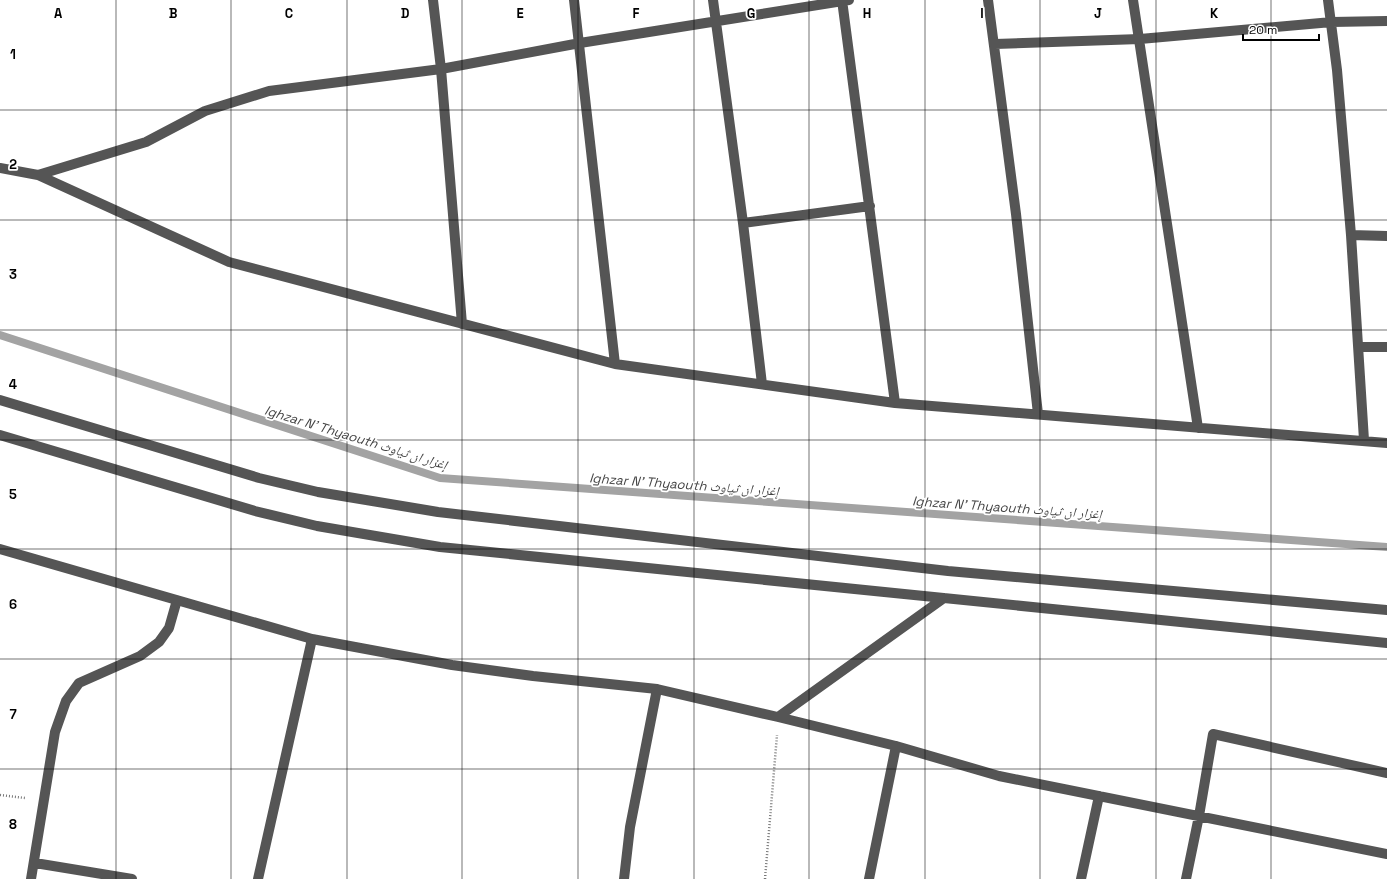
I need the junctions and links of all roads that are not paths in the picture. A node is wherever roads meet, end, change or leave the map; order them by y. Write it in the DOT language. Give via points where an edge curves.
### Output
graph roads {
  1 [pos="433,0"];
  2 [pos="574,0"];
  3 [pos="713,0"];
  4 [pos="845,0"];
  5 [pos="988,0"];
  6 [pos="1133,0"];
  7 [pos="1328,0"];
  8 [pos="1387,21"];
  9 [pos="717,22"];
  10 [pos="1332,22"];
  11 [pos="1140,39"];
  12 [pos="580,43"];
  13 [pos="995,44"];
  14 [pos="441,69"];
  15 [pos="0,168"];
  16 [pos="38,175"];
  17 [pos="870,206"];
  18 [pos="743,223"];
  19 [pos="1351,235"];
  20 [pos="1387,236"];
  21 [pos="462,324"];
  22 [pos="1359,346"];
  23 [pos="1387,348"];
  24 [pos="615,364"];
  25 [pos="762,384"];
  26 [pos="0,400"];
  27 [pos="896,403"];
  28 [pos="1038,414"];
  29 [pos="1198,428"];
  30 [pos="0,435"];
  31 [pos="1364,440"];
  32 [pos="1387,442"];
  33 [pos="0,549"];
  34 [pos="944,598"];
  35 [pos="177,600"];
  36 [pos="1387,610"];
  37 [pos="312,638"];
  38 [pos="1387,643"];
  39 [pos="657,689"];
  40 [pos="778,716"];
  41 [pos="896,746"];
  42 [pos="1387,772"];
  43 [pos="1099,796"];
  44 [pos="1199,816"];
  45 [pos="1387,854"];
  46 [pos="35,863"];
  47 [pos="31,879"];
  48 [pos="132,879"];
  49 [pos="258,879"];
  50 [pos="624,879"];
  51 [pos="869,879"];
  52 [pos="1082,879"];
  53 [pos="1186,879"];
  1 -- 14 [label="street"];
  2 -- 12 [label="street"];
  3 -- 9 [label="street"];
  4 -- 9 [label="street"];
  4 -- 17 [label="street"];
  5 -- 13 [label="street"];
  6 -- 11 [label="street"];
  7 -- 10 [label="street"];
  8 -- 10 [label="street"];
  9 -- 12 [label="street"];
  9 -- 18 [label="street"];
  10 -- 11 [label="street"];
  10 -- 19 [label="street"];
  11 -- 13 [label="street"];
  11 -- 29 [label="street"];
  12 -- 14 [label="street"];
  12 -- 24 [label="street"];
  13 -- 28 [label="street"];
  14 -- 16 [label="street" via="269,91 205,110 146,142"];
  14 -- 21 [label="street"];
  15 -- 16 [label="street"];
  16 -- 21 [label="street" via="229,262"];
  17 -- 18 [label="street"];
  17 -- 27 [label="street"];
  18 -- 25 [label="street"];
  19 -- 20 [label="street"];
  19 -- 22 [label="street"];
  21 -- 24 [label="street"];
  22 -- 23 [label="street"];
  22 -- 31 [label="street"];
  24 -- 25 [label="street"];
  25 -- 27 [label="street"];
  26 -- 36 [label="street" via="259,478 377,504 948,571"];
  27 -- 28 [label="street"];
  28 -- 29 [label="street"];
  29 -- 31 [label="street"];
  30 -- 34 [label="street" via="255,511 381,538 440,547"];
  31 -- 32 [label="street"];
  33 -- 35 [label="street"];
  34 -- 38 [label="street"];
  34 -- 40 [label="street"];
  35 -- 37 [label="street"];
  35 -- 46 [label="street" via="169,628 159,642 140,656 79,683 71,693 55,732"];
  37 -- 39 [label="street" via="452,665"];
  37 -- 49 [label="street"];
  39 -- 40 [label="street"];
  39 -- 50 [label="street" via="630,827"];
  40 -- 41 [label="street"];
  41 -- 43 [label="street" via="998,776"];
  41 -- 51 [label="street"];
  42 -- 44 [label="street" via="1213,734"];
  43 -- 44 [label="street"];
  43 -- 52 [label="street"];
  44 -- 45 [label="street"];
  44 -- 53 [label="street"];
  46 -- 47 [label="street"];
  46 -- 48 [label="street"];
}
